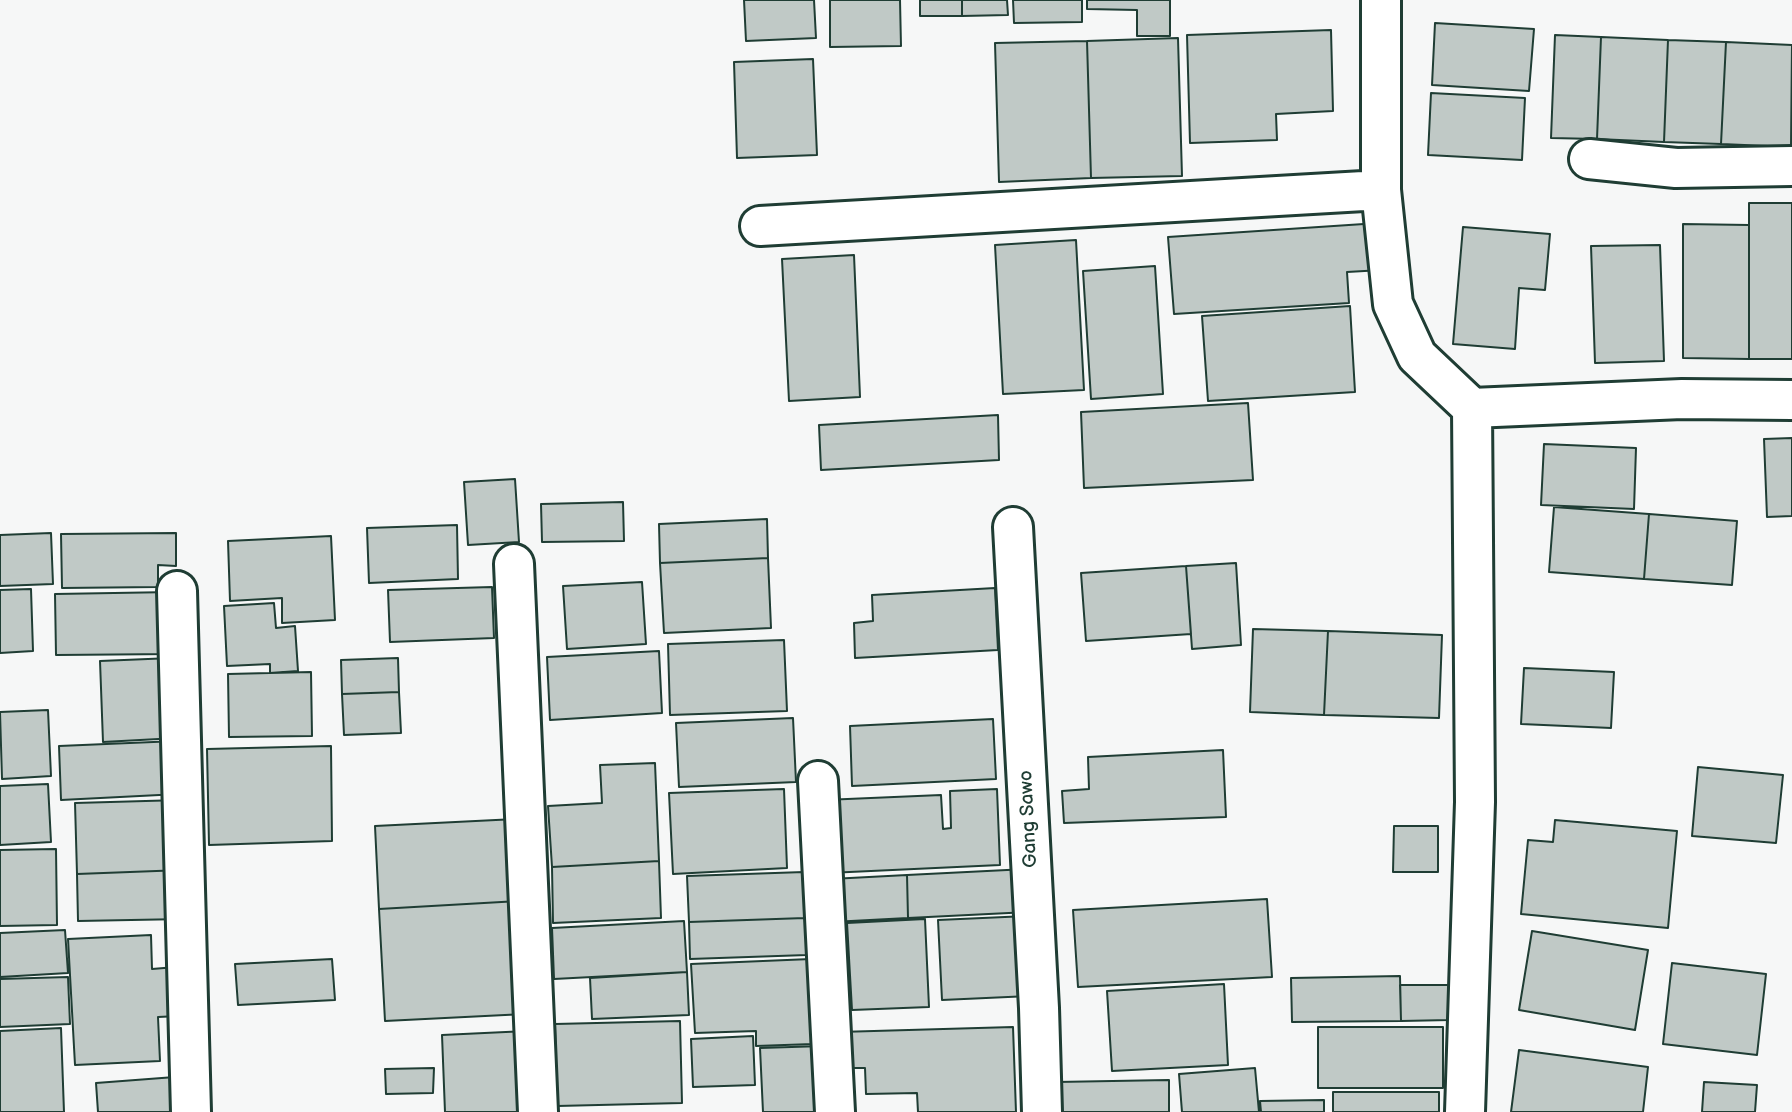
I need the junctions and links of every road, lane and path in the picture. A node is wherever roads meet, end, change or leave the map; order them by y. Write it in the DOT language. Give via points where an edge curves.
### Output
graph roads {
  1 [pos="1381,0"];
  2 [pos="1589,159"];
  3 [pos="1792,166"];
  4 [pos="1381,190"];
  5 [pos="760,226"];
  6 [pos="1792,400"];
  7 [pos="1472,408"];
  8 [pos="1013,527"];
  9 [pos="514,564"];
  10 [pos="177,591"];
  11 [pos="818,781"];
  12 [pos="191,1112"];
  13 [pos="538,1112"];
  14 [pos="835,1112"];
  15 [pos="1042,1112"];
  16 [pos="1465,1112"];
  1 -- 4 [label="street"];
  2 -- 3 [label="street" via="1676,167"];
  4 -- 5 [label="street"];
  4 -- 7 [label="street" via="1393,304 1418,356"];
  6 -- 7 [label="street" via="1682,399"];
  7 -- 16 [label="street" via="1475,802"];
  8 -- 15 [label="street, Gang Sawo"];
  9 -- 13 [label="street"];
  10 -- 12 [label="street"];
  11 -- 14 [label="street"];
}
